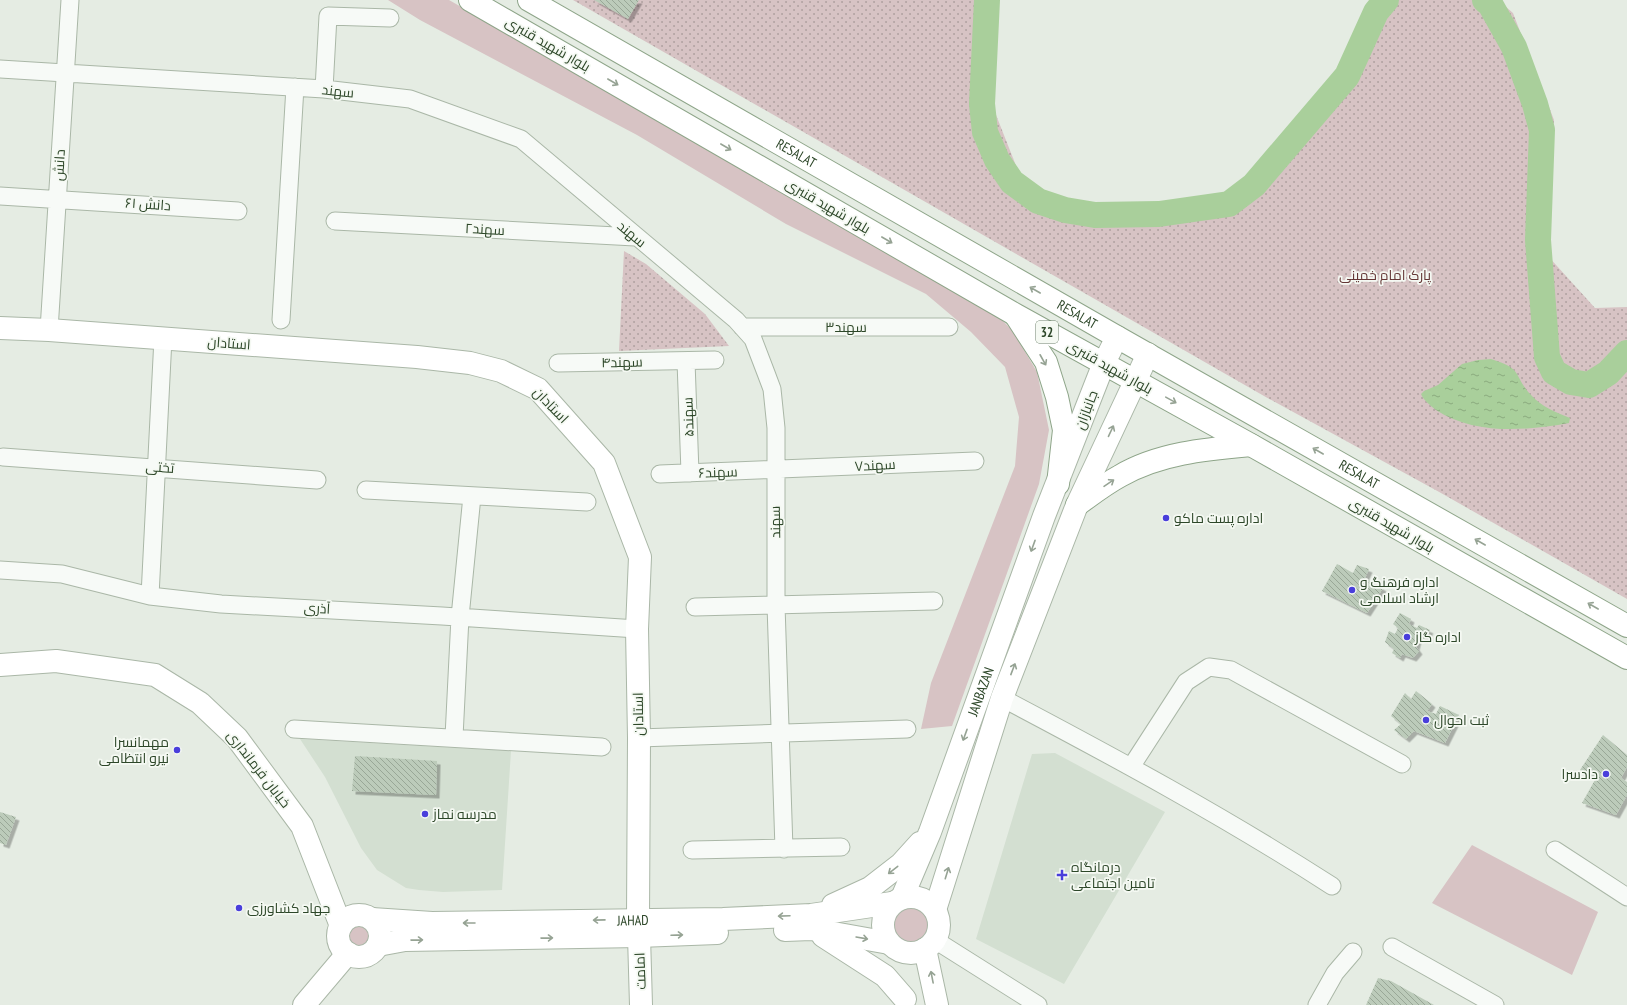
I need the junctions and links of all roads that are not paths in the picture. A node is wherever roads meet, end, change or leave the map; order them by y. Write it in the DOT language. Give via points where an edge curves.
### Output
graph roads {
  1 [pos="70,0"];
  2 [pos="470,0"];
  3 [pos="529,0"];
  4 [pos="558,16"];
  5 [pos="390,18"];
  6 [pos="543,42"];
  7 [pos="0,69"];
  8 [pos="65,73"];
  9 [pos="295,87"];
  10 [pos="324,89"];
  11 [pos="0,196"];
  12 [pos="57,198"];
  13 [pos="238,211"];
  14 [pos="335,221"];
  15 [pos="635,237"];
  16 [pos="1016,315"];
  17 [pos="281,320"];
  18 [pos="742,327"];
  19 [pos="949,327"];
  20 [pos="0,328"];
  21 [pos="49,330"];
  22 [pos="1116,337"];
  23 [pos="163,338"];
  24 [pos="1148,354"];
  25 [pos="686,360"];
  26 [pos="715,360"];
  27 [pos="558,363"];
  28 [pos="1104,363"];
  29 [pos="1136,380"];
  30 [pos="1251,445"];
  31 [pos="3,457"];
  32 [pos="975,461"];
  33 [pos="156,467"];
  34 [pos="775,470"];
  35 [pos="690,473"];
  36 [pos="660,474"];
  37 [pos="317,480"];
  38 [pos="1058,484"];
  39 [pos="366,490"];
  40 [pos="472,496"];
  41 [pos="587,502"];
  42 [pos="1077,505"];
  43 [pos="1044,516"];
  44 [pos="1067,528"];
  45 [pos="0,570"];
  46 [pos="150,596"];
  47 [pos="934,601"];
  48 [pos="776,605"];
  49 [pos="695,607"];
  50 [pos="460,617"];
  51 [pos="1627,626"];
  52 [pos="636,629"];
  53 [pos="1627,658"];
  54 [pos="0,665"];
  55 [pos="1002,698"];
  56 [pos="294,728"];
  57 [pos="907,728"];
  58 [pos="779,734"];
  59 [pos="454,737"];
  60 [pos="639,738"];
  61 [pos="602,747"];
  62 [pos="1402,764"];
  63 [pos="1131,767"];
  64 [pos="930,832"];
  65 [pos="841,847"];
  66 [pos="784,849"];
  67 [pos="692,850"];
  68 [pos="1554,850"];
  69 [pos="1332,886"];
  70 [pos="1627,897"];
  71 [pos="897,900"];
  72 [pos="935,910"];
  73 [pos="372,919"];
  74 [pos="811,922"];
  75 [pos="341,926"];
  76 [pos="638,928"];
  77 [pos="378,945"];
  78 [pos="930,945"];
  79 [pos="893,947"];
  80 [pos="1392,947"];
  81 [pos="1353,952"];
  82 [pos="348,953"];
  83 [pos="905,1002"];
  84 [pos="304,1005"];
  85 [pos="641,1005"];
  86 [pos="937,1005"];
  87 [pos="1038,1005"];
  88 [pos="1317,1005"];
  89 [pos="1495,1005"];
  1 -- 8 [label="street, دانش"];
  2 -- 6 [label="main road, بلوار شهید قنبری / 32"];
  3 -- 4 [label="main road, RESALAT / 32"];
  4 -- 6 [label="main road"];
  22 -- 4 [label="main road, RESALAT / 32, one-way"];
  5 -- 10 [label="street" via="328,16"];
  6 -- 16 [label="main road, بلوار شهید قنبری / 32, one-way"];
  7 -- 8 [label="street, سهند"];
  8 -- 9 [label="street, سهند"];
  8 -- 12 [label="street, دانش"];
  9 -- 10 [label="street, سهند"];
  9 -- 17 [label="street"];
  10 -- 15 [label="street, سهند" via="410,99 521,139"];
  11 -- 12 [label="street, دانش ۶۱"];
  12 -- 13 [label="street, دانش ۶۱"];
  12 -- 21 [label="street, دانش"];
  14 -- 15 [label="street, سهند۲"];
  15 -- 18 [label="street, سهند"];
  16 -- 28 [label="main road, بلوار شهید قنبری / 32"];
  16 -- 38 [label="main road, one-way" via="1046,362 1057,397 1064,430"];
  18 -- 19 [label="street, سهند۳"];
  18 -- 34 [label="street, سهند" via="753,339 772,389 776,428"];
  20 -- 21 [label="main road, استادان"];
  21 -- 23 [label="main road, استادان"];
  22 -- 24 [label="main road, RESALAT / 32"];
  22 -- 28 [label="main road, جانبازان"];
  23 -- 33 [label="street"];
  23 -- 52 [label="main road, استادان" via="351,351 470,363 501,371 538,389 604,463 640,557"];
  24 -- 29 [label="main road, JANBAZAN"];
  51 -- 24 [label="main road, RESALAT / 32, one-way"];
  25 -- 26 [label="street, سهند۴"];
  25 -- 27 [label="street, سهند۴"];
  25 -- 35 [label="street, سهند۵"];
  28 -- 29 [label="main road, بلوار شهید قنبری / 32"];
  28 -- 38 [label="main road, جانبازان"];
  29 -- 30 [label="main road, بلوار شهید قنبری / 32, one-way"];
  42 -- 29 [label="main road, JANBAZAN, one-way"];
  42 -- 30 [label="main road, one-way" via="1121,475 1157,460 1198,450"];
  30 -- 53 [label="main road, بلوار شهید قنبری / 32"];
  31 -- 33 [label="street, تختی"];
  32 -- 34 [label="street, سهند۷"];
  33 -- 37 [label="street, تختی"];
  33 -- 46 [label="street"];
  34 -- 35 [label="street, سهند۶"];
  34 -- 48 [label="street, سهند"];
  35 -- 36 [label="street, سهند۶"];
  38 -- 43 [label="main road, JANBAZAN"];
  39 -- 40 [label="street"];
  40 -- 41 [label="street"];
  40 -- 50 [label="street"];
  42 -- 44 [label="main road, JANBAZAN"];
  43 -- 44 [label="main road" via="1063,516"];
  43 -- 64 [label="main road, JANBAZAN, one-way"];
  55 -- 44 [label="main road, JANBAZAN, one-way"];
  45 -- 46 [label="street, آذری" via="62,574"];
  46 -- 50 [label="street, آذری" via="221,604"];
  47 -- 48 [label="street"];
  48 -- 49 [label="street"];
  48 -- 58 [label="street, سهند"];
  50 -- 52 [label="street, آذری"];
  50 -- 59 [label="street"];
  52 -- 60 [label="main road, استادان"];
  54 -- 75 [label="main road, خیابان فرمانداری" via="56,662 155,675 200,703 237,738 302,826"];
  55 -- 63 [label="street"];
  72 -- 55 [label="main road, JANBAZAN, one-way"];
  56 -- 59 [label="street"];
  57 -- 58 [label="street"];
  58 -- 60 [label="street"];
  58 -- 66 [label="street, سهند"];
  59 -- 61 [label="street"];
  60 -- 76 [label="main road, استادان"];
  62 -- 63 [label="street" via="1231,670 1208,668 1186,682"];
  63 -- 69 [label="street"];
  64 -- 71 [label="main road, JANBAZAN"];
  64 -- 74 [label="main road, one-way" via="901,864 870,888"];
  65 -- 66 [label="street"];
  66 -- 67 [label="street"];
  68 -- 70 [label="street"];
  71 -- 72 [label="main road" via="917,897"];
  71 -- 74 [label="main road, JAHAD"];
  71 -- 79 [label="main road" via="884,915 882,922 882,930"];
  72 -- 78 [label="main road" via="939,930"];
  73 -- 75 [label="main road" via="366,916 352,916"];
  76 -- 73 [label="main road, JAHAD, one-way"];
  73 -- 77 [label="main road" via="380,931"];
  74 -- 76 [label="main road, JAHAD" via="723,919"];
  74 -- 79 [label="main road, JAHAD, one-way"];
  74 -- 83 [label="main road" via="884,976"];
  75 -- 82 [label="main road" via="340,944"];
  77 -- 76 [label="main road, JAHAD, one-way" via="405,940"];
  76 -- 85 [label="main road, امامت"];
  77 -- 82 [label="main road" via="368,954 354,956"];
  78 -- 79 [label="main road" via="912,953"];
  86 -- 78 [label="main road, one-way"];
  78 -- 87 [label="street"];
  79 -- 83 [label="main road"];
  80 -- 89 [label="street"];
  81 -- 88 [label="street" via="1335,973"];
  82 -- 84 [label="main road"];
}
